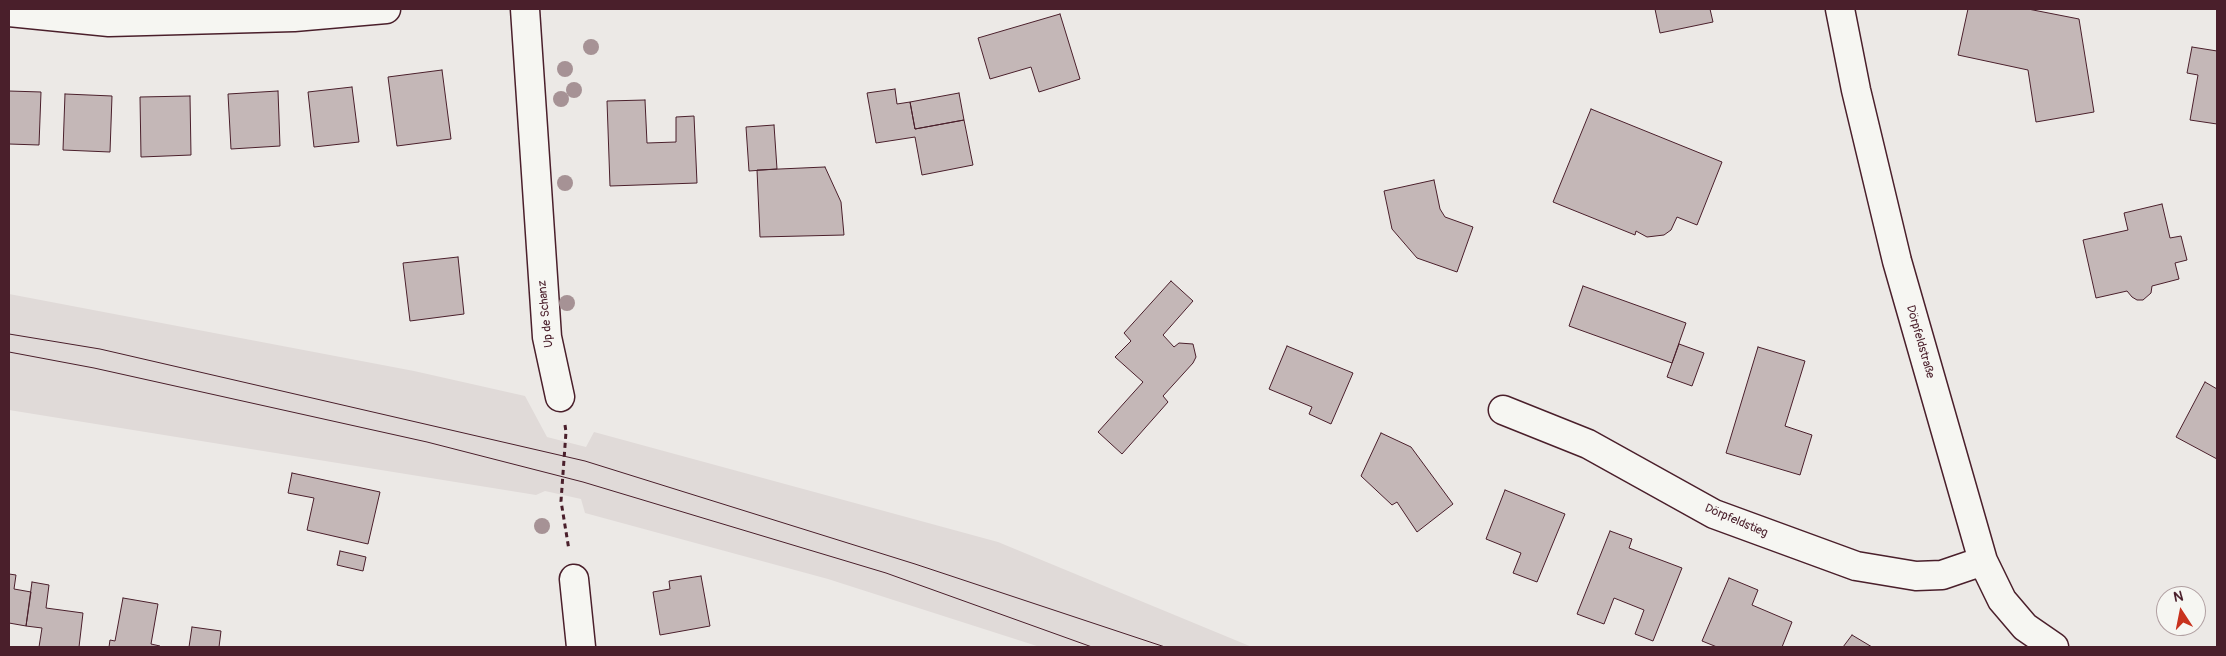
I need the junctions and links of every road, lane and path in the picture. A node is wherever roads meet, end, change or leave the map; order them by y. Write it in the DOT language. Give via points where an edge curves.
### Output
graph roads {
  1 [pos="386,9"];
  2 [pos="525,9"];
  3 [pos="1840,9"];
  4 [pos="9,12"];
  5 [pos="560,398"];
  6 [pos="1503,410"];
  7 [pos="1983,561"];
  8 [pos="574,579"];
  9 [pos="581,647"];
  10 [pos="2054,647"];
  1 -- 4 [label="street" via="294,17 109,22"];
  2 -- 5 [label="street, Up de Schanz" via="547,337"];
  3 -- 7 [label="street, Dörpfeldstraße" via="1897,261"];
  5 -- 8 [label="path" via="566,432 561,501"];
  6 -- 7 [label="street, Dörpfeldstieg" via="1588,444 1714,514 1856,566 1925,576 1942,575"];
  7 -- 10 [label="street, Dörpfeldstraße" via="2002,600 2025,627"];
  8 -- 9 [label="street"];
}
